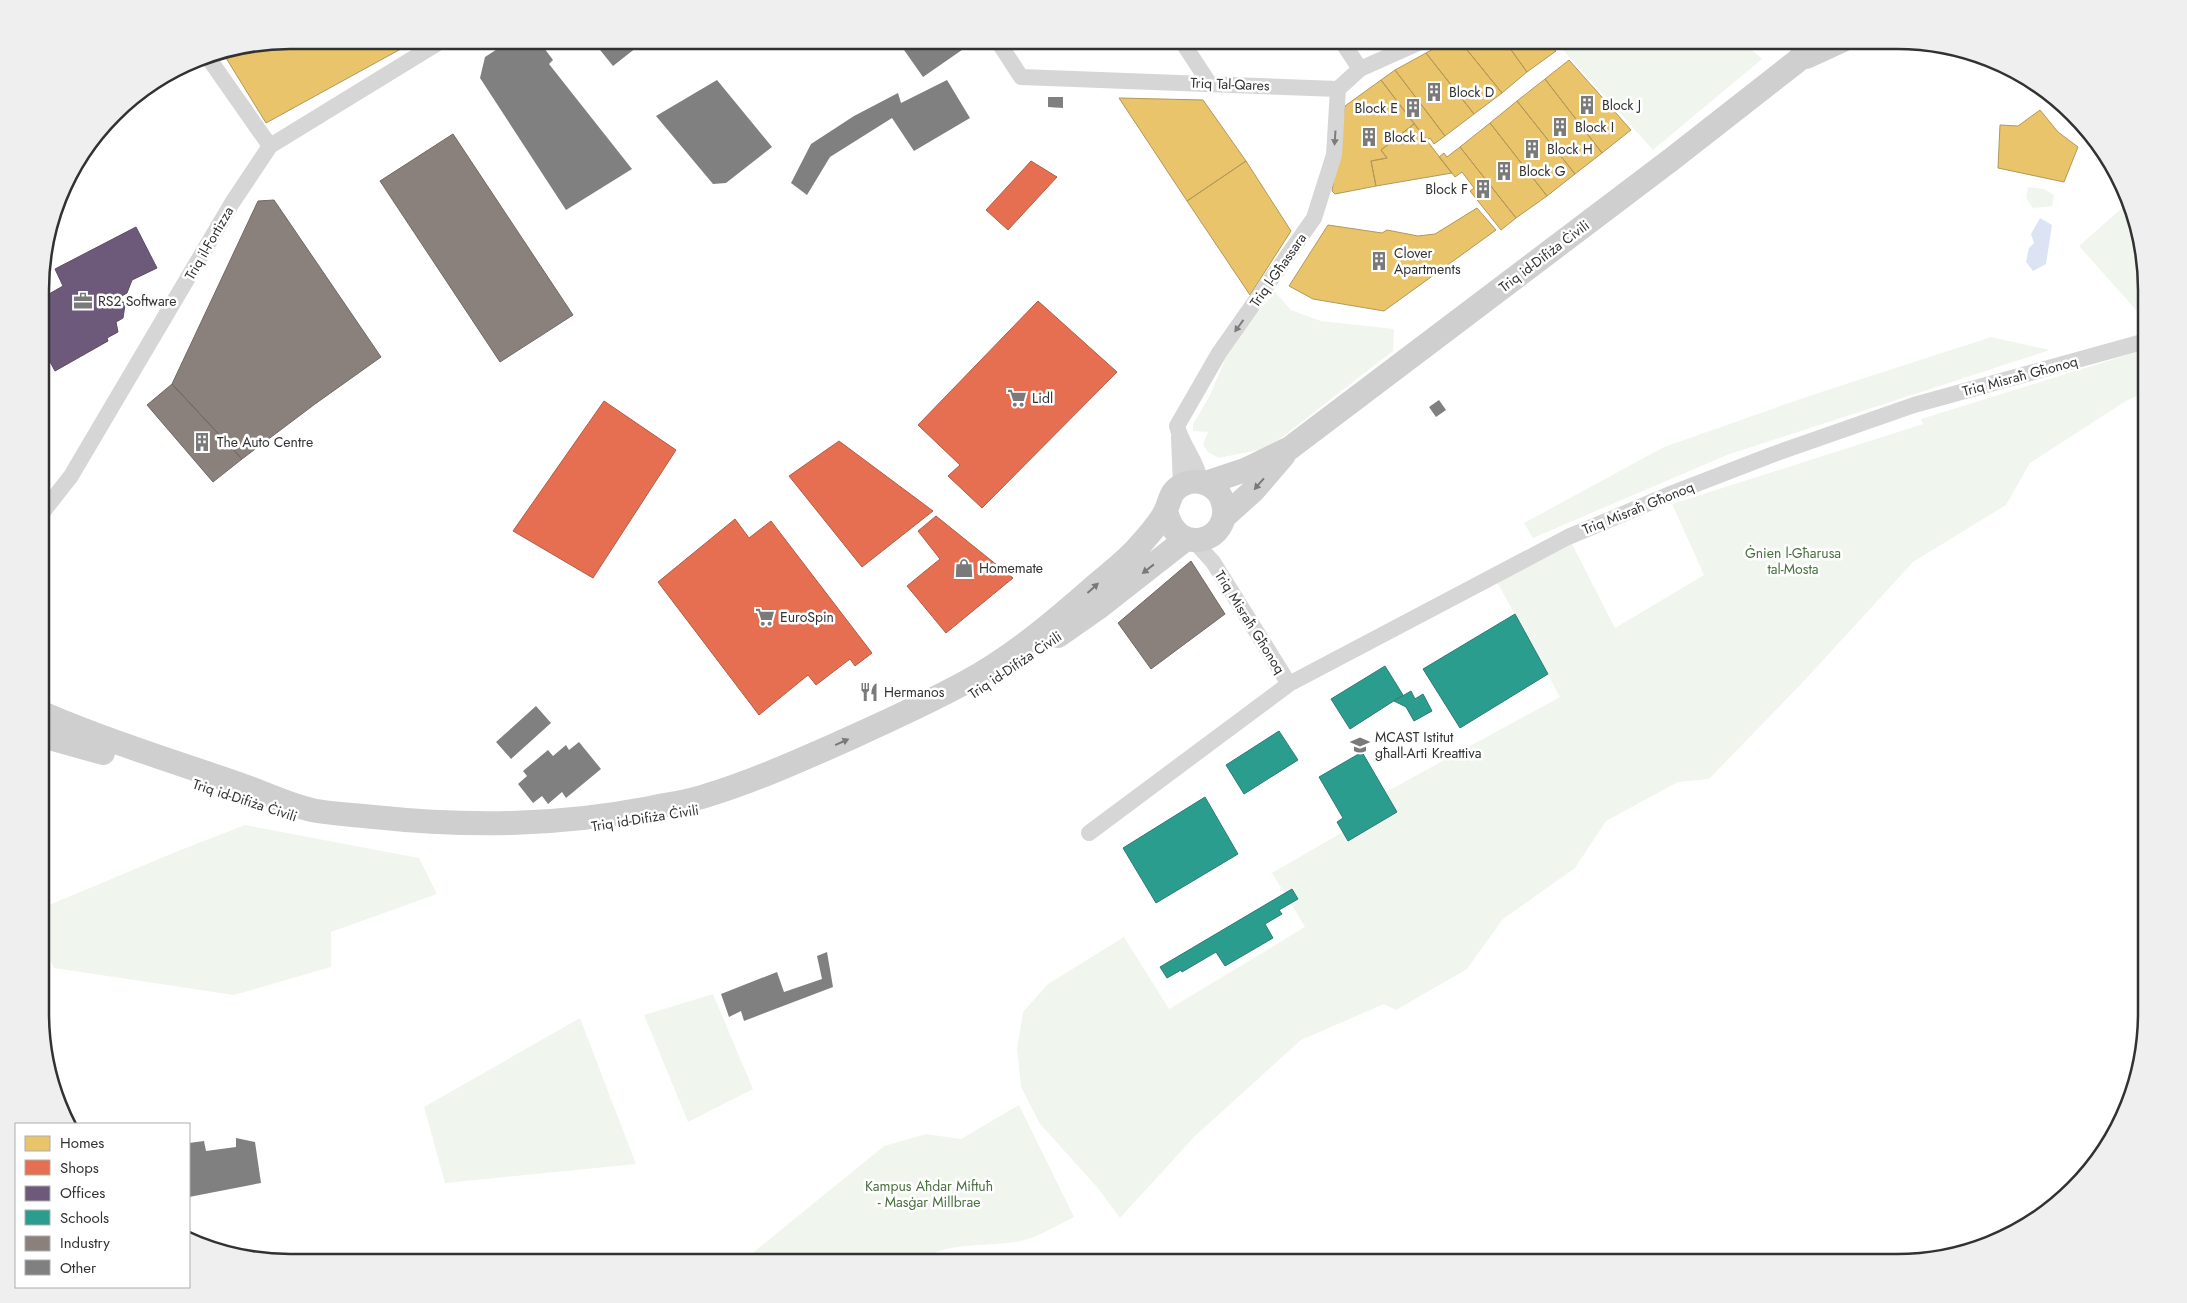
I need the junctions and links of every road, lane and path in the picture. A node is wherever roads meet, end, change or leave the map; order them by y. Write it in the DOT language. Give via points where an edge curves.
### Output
graph roads {
  1 [pos="428,49"];
  2 [pos="1003,49"];
  3 [pos="1187,49"];
  4 [pos="1347,49"];
  5 [pos="1404,49"];
  6 [pos="1810,49"];
  7 [pos="1824,49"];
  8 [pos="211,62"];
  9 [pos="1796,62"];
  10 [pos="1360,68"];
  11 [pos="1209,83"];
  12 [pos="1338,89"];
  13 [pos="270,146"];
  14 [pos="2138,343"];
  15 [pos="1290,448"];
  16 [pos="1196,484"];
  17 [pos="49,504"];
  18 [pos="1166,511"];
  19 [pos="1222,522"];
  20 [pos="1190,540"];
  21 [pos="1214,562"];
  22 [pos="1289,684"];
  23 [pos="49,717"];
  24 [pos="49,738"];
  25 [pos="1089,833"];
  1 -- 13 [label="street, Triq il-Fortizza"];
  2 -- 11 [label="street, Triq Tal-Qares" via="1021,77"];
  3 -- 11 [label="street"];
  4 -- 10 [label="street"];
  5 -- 10 [label="street"];
  6 -- 9 [label="main road, Triq id-Difiża Ċivili"];
  7 -- 9 [label="main road, Triq id-Difiża Ċivili"];
  8 -- 13 [label="street"];
  9 -- 15 [label="main road, Triq id-Difiża Ċivili"];
  10 -- 12 [label="street"];
  11 -- 12 [label="street, Triq Tal-Qares"];
  12 -- 16 [label="street, Triq l-Għassara, one-way" via="1334,155 1314,218 1219,353 1178,430 1199,468"];
  13 -- 17 [label="street, Triq il-Fortizza" via="232,203 72,476"];
  14 -- 22 [label="street, Triq Misraħ Għonoq" via="1914,405 1673,493 1568,537"];
  15 -- 16 [label="main road, Triq id-Difiża Ċivili" via="1245,470"];
  15 -- 19 [label="main road, Triq id-Difiża Ċivili, one-way"];
  16 -- 18 [label="main road, Triq id-Difiża Ċivili" via="1168,499"];
  16 -- 19 [label="main road" via="1219,494 1224,505"];
  18 -- 20 [label="main road" via="1168,523 1176,533"];
  23 -- 18 [label="main road, Triq id-Difiża Ċivili, one-way" via="314,811 470,824 600,817 703,798 873,728 968,681 1040,633 1086,594 1138,548"];
  19 -- 20 [label="main road, Triq id-Difiża Ċivili" via="1210,536"];
  19 -- 21 [label="street, Triq Misraħ Għonoq"];
  20 -- 21 [label="street, Triq Misraħ Għonoq"];
  20 -- 24 [label="main road, Triq id-Difiża Ċivili, one-way" via="975,694 851,755 784,783 705,809 555,831 471,835 315,823"];
  21 -- 22 [label="street, Triq Misraħ Għonoq"];
  22 -- 25 [label="street"];
}
